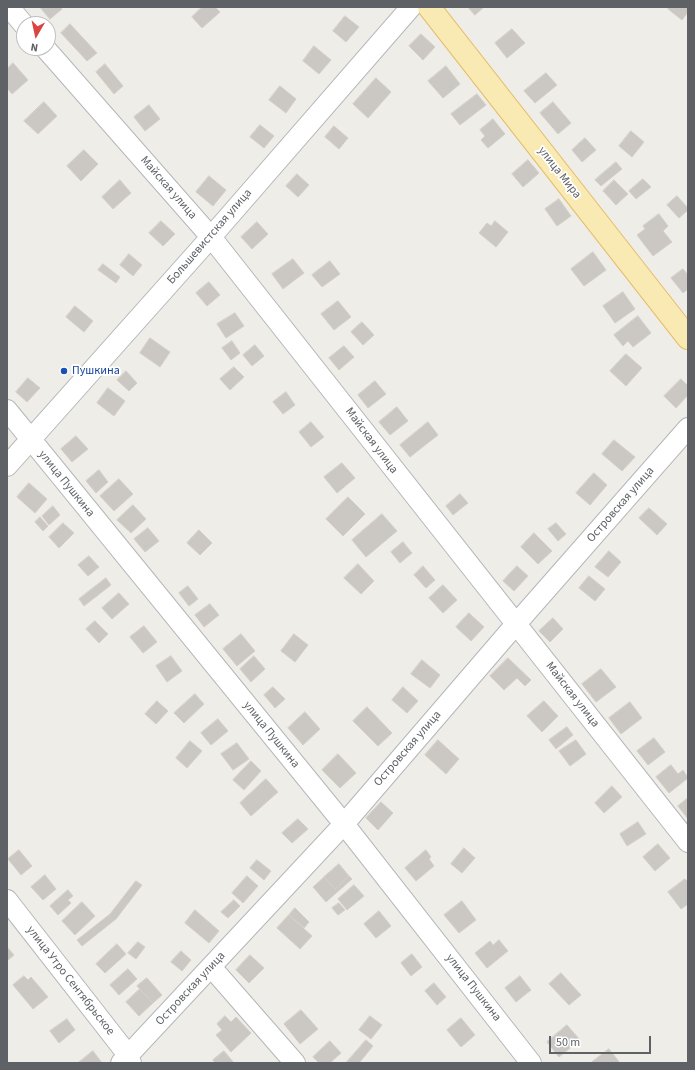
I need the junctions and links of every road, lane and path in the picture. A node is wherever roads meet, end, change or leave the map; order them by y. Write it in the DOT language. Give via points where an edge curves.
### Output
graph roads {
  1 [pos="9,7"];
  2 [pos="411,7"];
  3 [pos="430,7"];
  4 [pos="17,16"];
  5 [pos="52,56"];
  6 [pos="211,237"];
  7 [pos="688,338"];
  8 [pos="7,410"];
  9 [pos="688,428"];
  10 [pos="30,440"];
  11 [pos="7,466"];
  12 [pos="516,624"];
  13 [pos="344,824"];
  14 [pos="688,842"];
  15 [pos="7,900"];
  16 [pos="212,968"];
  17 [pos="127,1060"];
  18 [pos="295,1063"];
  19 [pos="531,1063"];
  1 -- 4 [label="street"];
  2 -- 6 [label="street, Большевистская улица"];
  3 -- 7 [label="main road, улица Мира"];
  5 -- 6 [label="street, Майская улица"];
  6 -- 10 [label="street, Большевистская улица"];
  6 -- 12 [label="street, Майская улица"];
  8 -- 10 [label="street, улица Пушкина"];
  9 -- 12 [label="street, Островская улица"];
  10 -- 11 [label="street, Большевистская улица"];
  10 -- 13 [label="street, улица Пушкина"];
  12 -- 13 [label="street, Островская улица"];
  12 -- 14 [label="street, Майская улица"];
  13 -- 16 [label="street, Островская улица"];
  13 -- 19 [label="street, улица Пушкина"];
  15 -- 17 [label="street, улица Утро Сентябрьское"];
  16 -- 17 [label="street, Островская улица"];
  16 -- 18 [label="street"];
}
